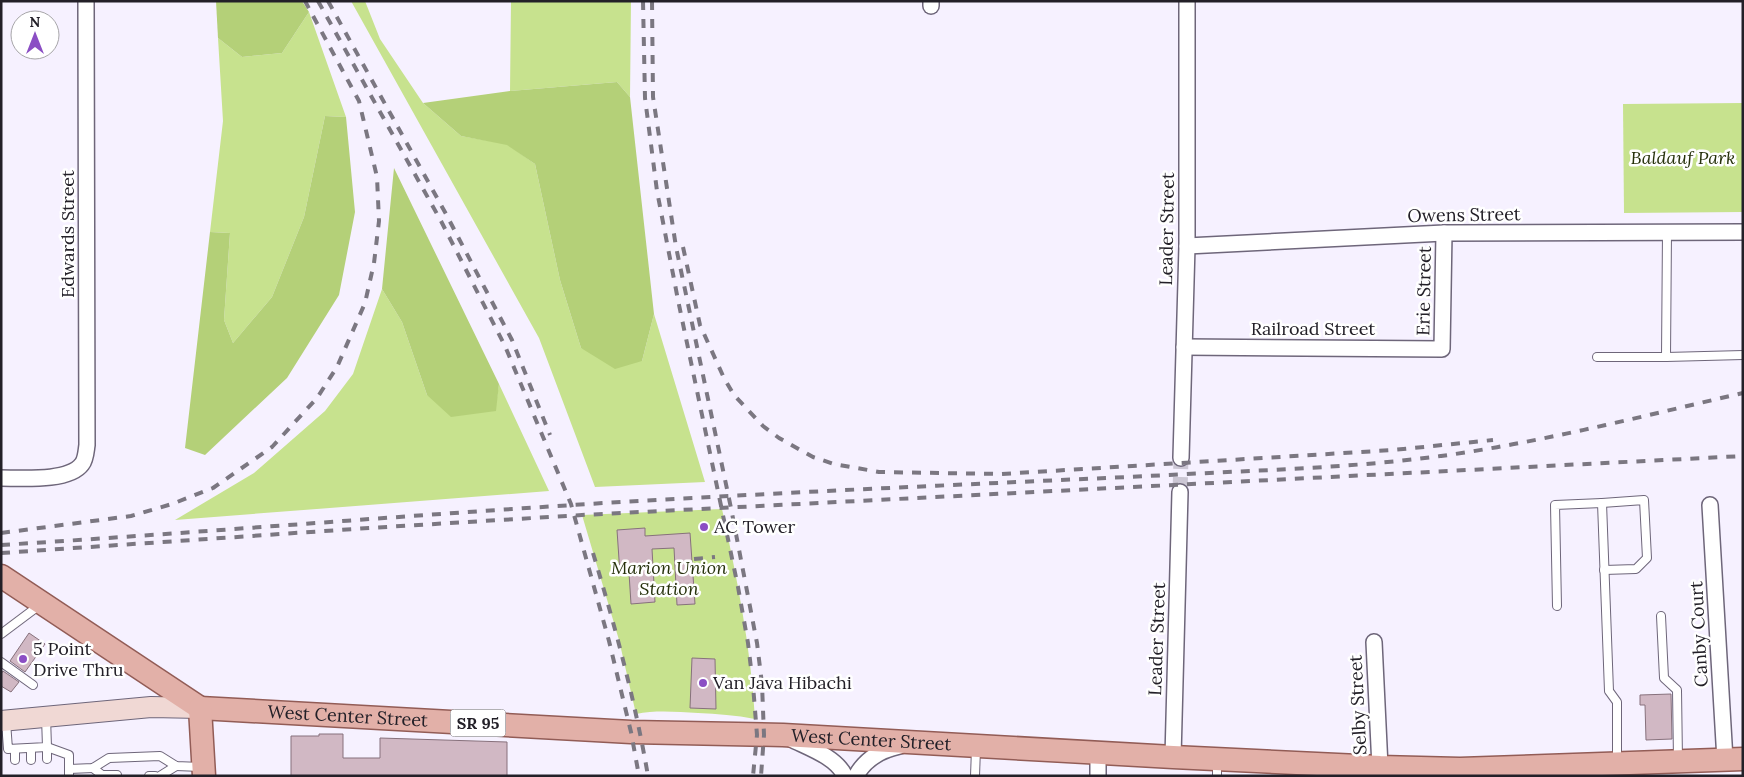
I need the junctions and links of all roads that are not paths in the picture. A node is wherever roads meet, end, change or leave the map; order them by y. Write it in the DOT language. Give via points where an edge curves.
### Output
graph roads {
  1 [pos="86,1"];
  2 [pos="1187,1"];
  3 [pos="1666,232"];
  4 [pos="1743,232"];
  5 [pos="1444,233"];
  6 [pos="1187,246"];
  7 [pos="1184,347"];
  8 [pos="1442,349"];
  9 [pos="1743,355"];
  10 [pos="1666,357"];
  11 [pos="1597,358"];
  12 [pos="1181,458"];
  13 [pos="1,478"];
  14 [pos="1180,492"];
  15 [pos="1602,503"];
  16 [pos="1710,505"];
  17 [pos="1604,570"];
  18 [pos="1,576"];
  19 [pos="42,603"];
  20 [pos="1557,606"];
  21 [pos="1661,616"];
  22 [pos="1,634"];
  23 [pos="1374,642"];
  24 [pos="1,662"];
  25 [pos="33,685"];
  26 [pos="200,708"];
  27 [pos="46,717"];
  28 [pos="3,720"];
  29 [pos="783,736"];
  30 [pos="911,743"];
  31 [pos="976,746"];
  32 [pos="47,747"];
  33 [pos="31,748"];
  34 [pos="12,749"];
  35 [pos="1098,753"];
  36 [pos="1,755"];
  37 [pos="1172,757"];
  38 [pos="47,759"];
  39 [pos="1734,759"];
  40 [pos="16,760"];
  41 [pos="31,760"];
  42 [pos="1678,762"];
  43 [pos="1617,764"];
  44 [pos="176,766"];
  45 [pos="1380,767"];
  46 [pos="93,768"];
  47 [pos="1217,768"];
  48 [pos="1334,770"];
  49 [pos="204,771"];
  50 [pos="69,772"];
  51 [pos="1460,773"];
  52 [pos="117,775"];
  53 [pos="149,776"];
  54 [pos="155,776"];
  55 [pos="160,776"];
  56 [pos="845,776"];
  57 [pos="856,776"];
  58 [pos="975,776"];
  59 [pos="1098,776"];
  1 -- 13 [label="street, Edwards Street" via="86,454 81,465 68,473 41,478"];
  2 -- 6 [label="street, Leader Street"];
  3 -- 4 [label="street, Owens Street"];
  3 -- 5 [label="street, Owens Street"];
  3 -- 10 [label="lane"];
  5 -- 6 [label="street, Owens Street"];
  5 -- 8 [label="street, Erie Street"];
  6 -- 7 [label="street, Leader Street"];
  7 -- 8 [label="street, Railroad Street"];
  7 -- 12 [label="street, Leader Street"];
  9 -- 10 [label="lane"];
  10 -- 11 [label="lane"];
  14 -- 37 [label="street, Leader Street"];
  15 -- 17 [label="lane"];
  15 -- 17 [label="lane" via="1644,500 1647,558 1636,569"];
  15 -- 20 [label="lane" via="1555,505"];
  16 -- 39 [label="street, Canby Court"];
  17 -- 43 [label="lane" via="1609,691 1617,702"];
  18 -- 19 [label="main road"];
  19 -- 22 [label="lane"];
  19 -- 26 [label="main road"];
  21 -- 42 [label="lane" via="1664,678 1677,690"];
  23 -- 45 [label="street, Selby Street"];
  24 -- 25 [label="lane"];
  26 -- 27 [label="main road, West Center Street / SR 95" via="151,707"];
  26 -- 29 [label="main road, West Center Street / SR 95" via="631,732"];
  26 -- 49 [label="main road"];
  27 -- 28 [label="main road, West Center Street / SR 95"];
  27 -- 32 [label="lane"];
  28 -- 34 [label="lane"];
  29 -- 30 [label="main road, West Center Street / SR 95"];
  29 -- 56 [label="street" via="830,760"];
  30 -- 31 [label="main road, West Center Street / SR 95"];
  30 -- 57 [label="street" via="878,753 863,765"];
  31 -- 35 [label="main road, West Center Street / SR 95"];
  31 -- 58 [label="lane"];
  32 -- 33 [label="lane"];
  32 -- 38 [label="lane"];
  32 -- 50 [label="lane" via="69,755"];
  33 -- 34 [label="lane"];
  33 -- 41 [label="lane"];
  34 -- 36 [label="lane"];
  34 -- 40 [label="lane"];
  35 -- 37 [label="main road, West Center Street / SR 95"];
  35 -- 59 [label="street"];
  37 -- 47 [label="main road, West Center Street / SR 95"];
  39 -- 42 [label="main road, West Center Street / SR 95"];
  42 -- 43 [label="main road, West Center Street / SR 95"];
  43 -- 51 [label="main road, West Center Street / SR 95"];
  44 -- 46 [label="lane" via="160,756 109,758"];
  44 -- 49 [label="lane"];
  44 -- 55 [label="lane"];
  45 -- 48 [label="main road, West Center Street / SR 95"];
  45 -- 51 [label="main road, West Center Street / SR 95"];
  46 -- 50 [label="lane"];
  46 -- 52 [label="lane" via="102,775"];
  47 -- 48 [label="main road, West Center Street / SR 95"];
  53 -- 54 [label="lane"];
}
